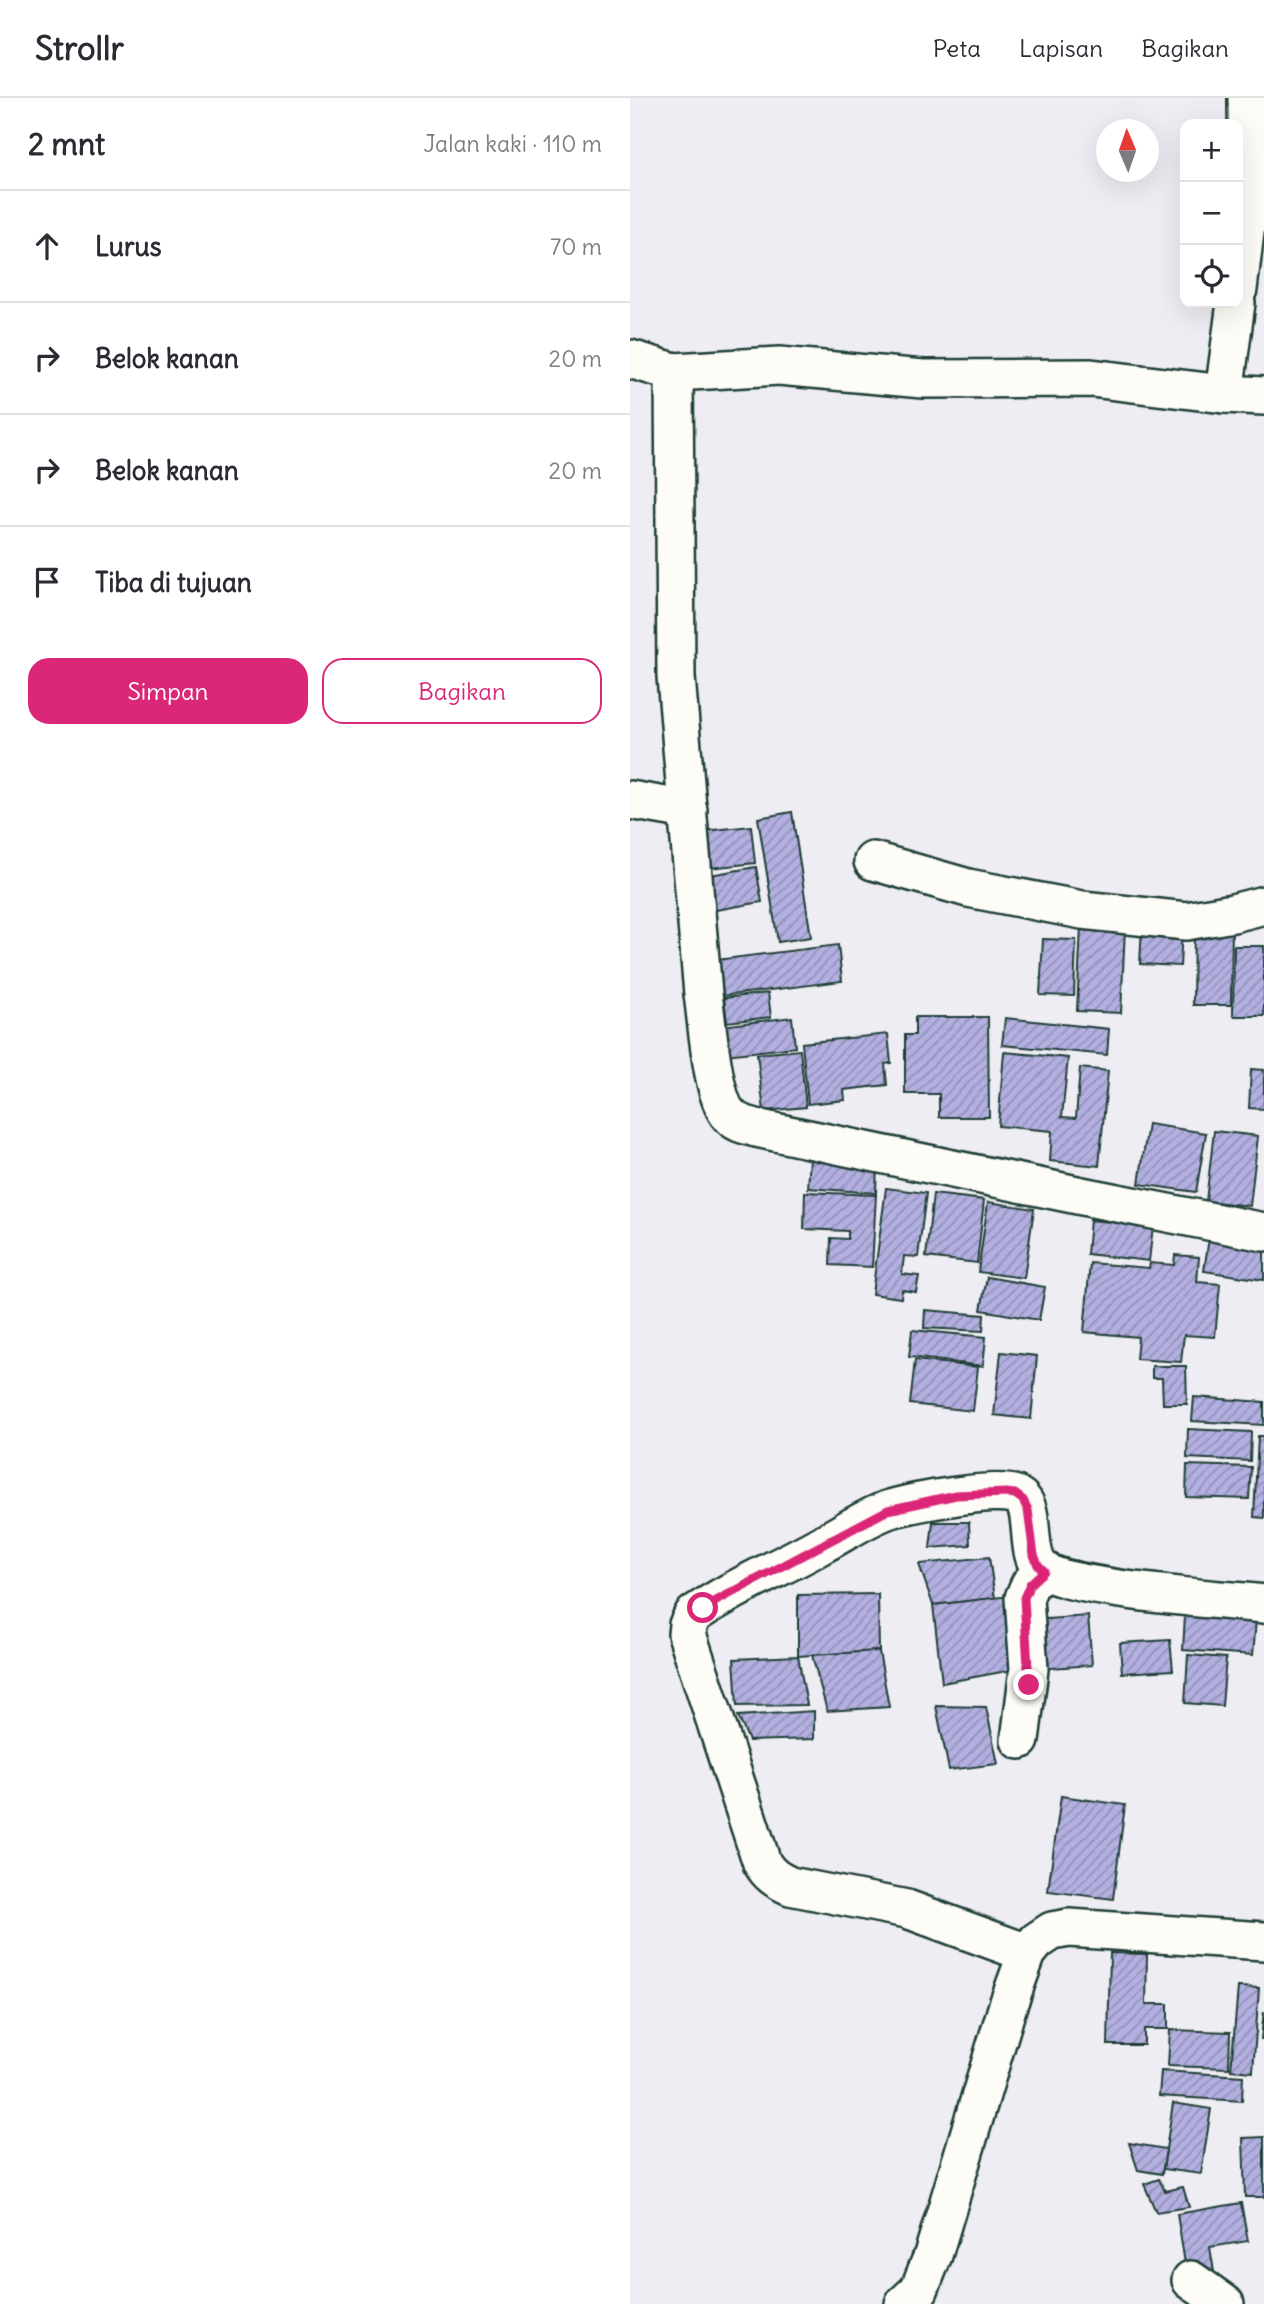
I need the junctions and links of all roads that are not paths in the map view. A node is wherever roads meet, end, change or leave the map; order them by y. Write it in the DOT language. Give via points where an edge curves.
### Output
graph roads {
  1 [pos="1247,98"];
  2 [pos="1243,248"];
  3 [pos="1235,308"];
  4 [pos="630,359"];
  5 [pos="674,372"];
  6 [pos="1224,394"];
  7 [pos="1264,396"];
  8 [pos="630,800"];
  9 [pos="688,810"];
  10 [pos="873,861"];
  11 [pos="1264,905"];
  12 [pos="1264,1232"];
  13 [pos="1044,1571"];
  14 [pos="1264,1604"];
  15 [pos="1020,1740"];
  16 [pos="1264,1941"];
  17 [pos="1027,1952"];
  18 [pos="1191,2280"];
  19 [pos="904,2304"];
  20 [pos="1225,2304"];
  1 -- 2 [label="street" via="1248,208"];
  3 -- 6 [label="street"];
  4 -- 5 [label="street"];
  5 -- 6 [label="street" via="779,366 923,379 1091,378"];
  5 -- 9 [label="street" via="676,677"];
  6 -- 7 [label="street"];
  8 -- 9 [label="street"];
  9 -- 12 [label="street" via="710,1045 720,1099 730,1117 769,1131"];
  10 -- 11 [label="street" via="968,888 1082,909 1186,920"];
  13 -- 14 [label="street" via="1092,1585"];
  13 -- 15 [label="street" via="1030,1584 1024,1598 1030,1669"];
  13 -- 17 [label="street" via="1034,1555 1023,1500 1006,1493 956,1495 888,1510 703,1608 693,1615 687,1634 768,1873 790,1886 906,1909"];
  16 -- 17 [label="street" via="1069,1928 1052,1931"];
  17 -- 19 [label="street" via="933,2255 919,2290"];
  18 -- 20 [label="street"];
}
